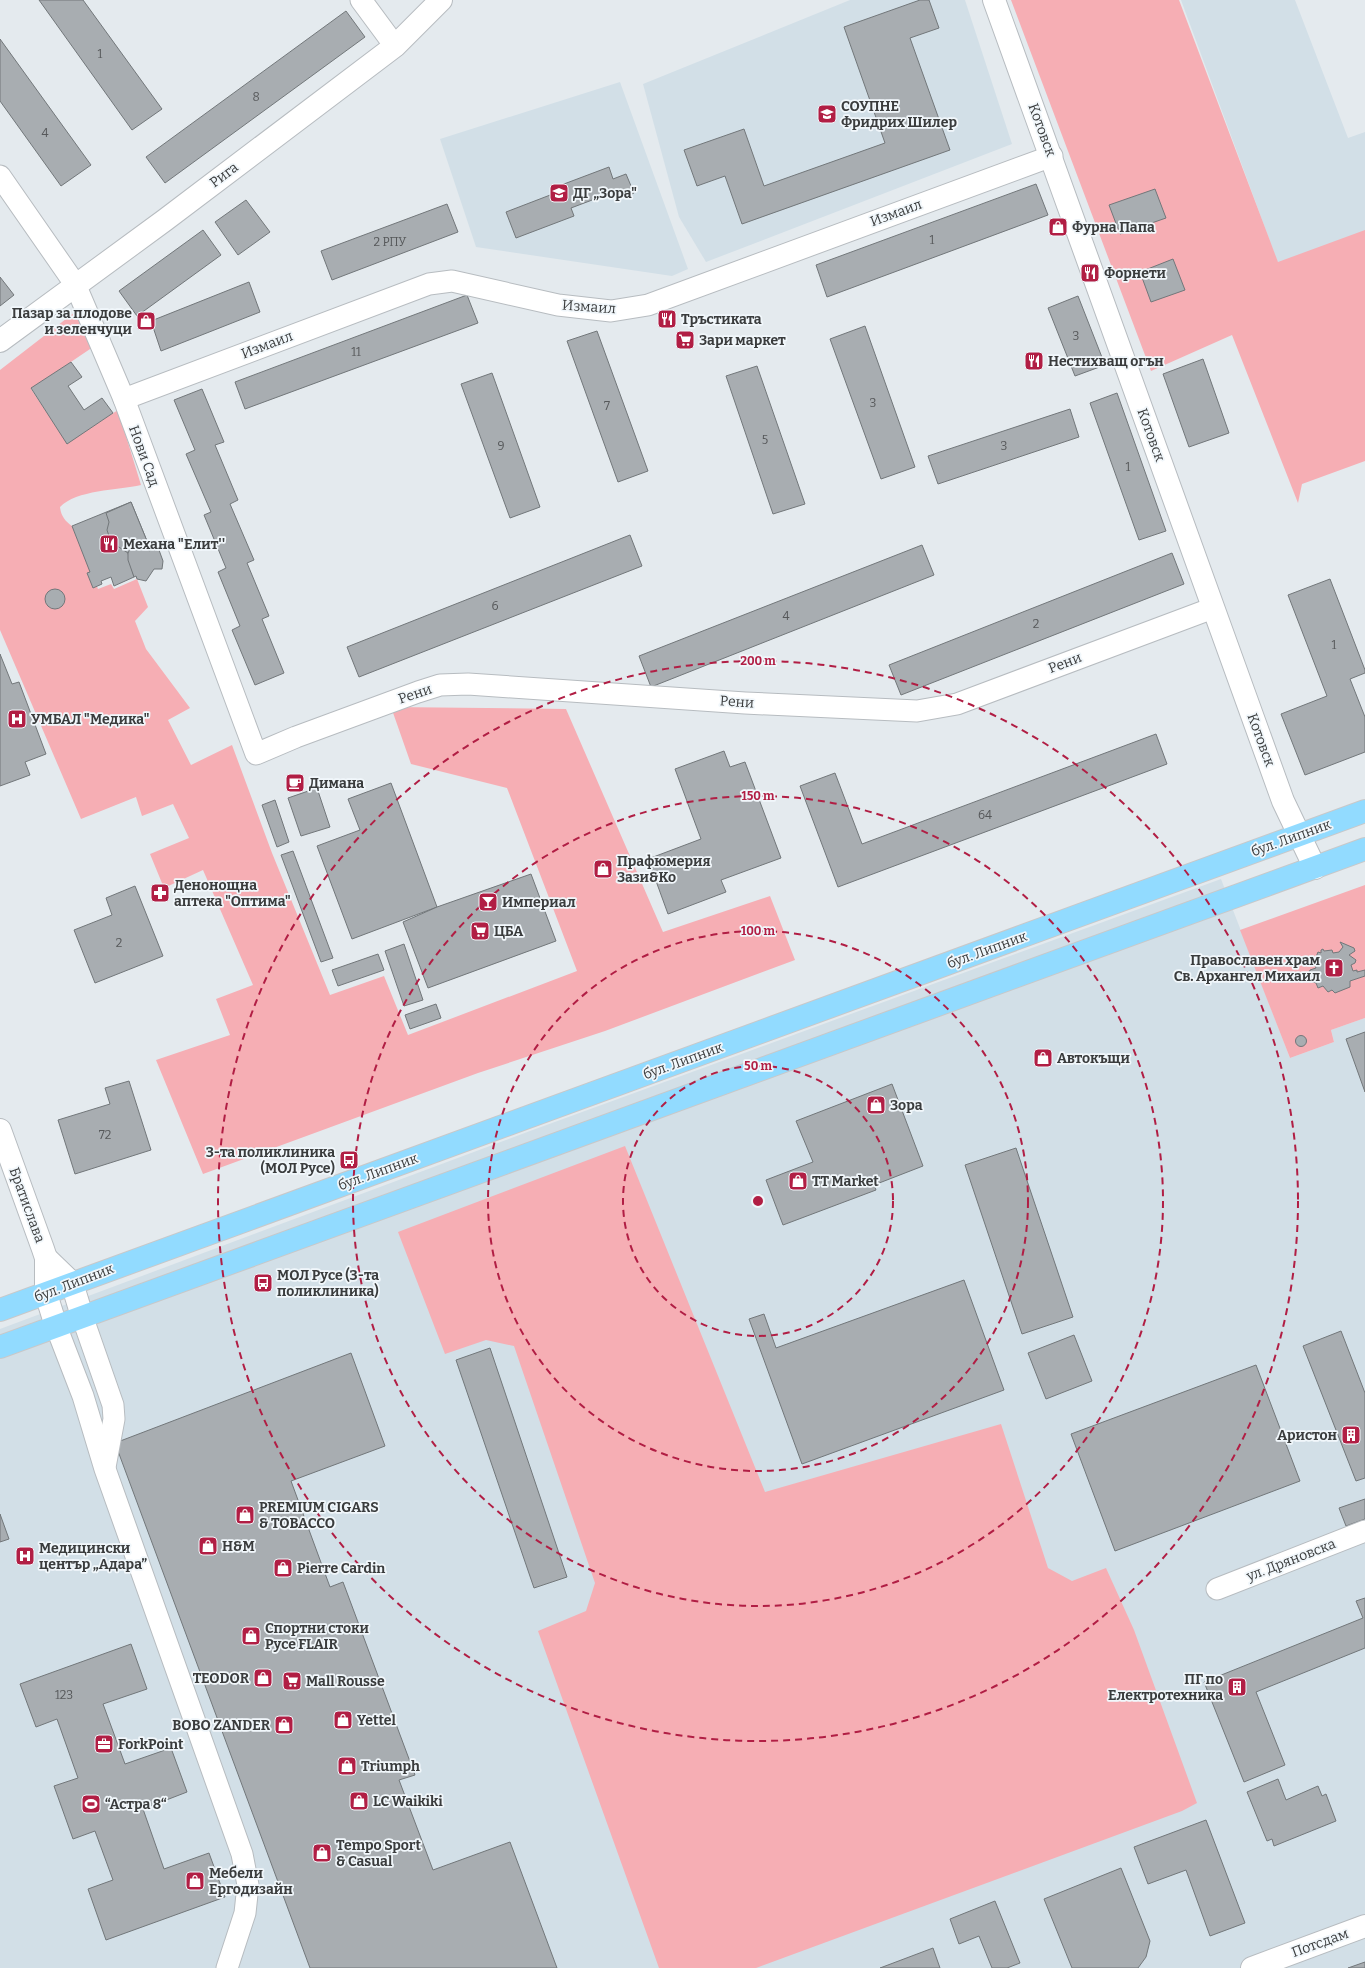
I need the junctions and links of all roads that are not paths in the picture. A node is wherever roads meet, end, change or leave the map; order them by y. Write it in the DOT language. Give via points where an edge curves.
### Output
graph roads {
  1 [pos="361,0"];
  2 [pos="441,0"];
  3 [pos="994,0"];
  4 [pos="395,46"];
  5 [pos="1052,156"];
  6 [pos="0,176"];
  7 [pos="75,284"];
  8 [pos="0,341"];
  9 [pos="124,399"];
  10 [pos="1213,608"];
  11 [pos="256,754"];
  12 [pos="1365,811"];
  13 [pos="1298,836"];
  14 [pos="1365,849"];
  15 [pos="1314,868"];
  16 [pos="0,1130"];
  17 [pos="46,1258"];
  18 [pos="72,1283"];
  19 [pos="46,1294"];
  20 [pos="0,1310"];
  21 [pos="82,1316"];
  22 [pos="56,1326"];
  23 [pos="0,1347"];
  24 [pos="105,1469"];
  25 [pos="1365,1531"];
  26 [pos="1217,1589"];
  27 [pos="1365,1926"];
  28 [pos="227,1968"];
  29 [pos="1252,1968"];
  1 -- 4 [label="street"];
  2 -- 4 [label="street, Рига"];
  3 -- 5 [label="street, Котовск"];
  4 -- 7 [label="street, Рига" via="165,220"];
  5 -- 9 [label="street, Измаил" via="648,306 611,311 558,305 452,282 429,284"];
  5 -- 10 [label="street, Котовск"];
  6 -- 7 [label="street, Нови Сад"];
  7 -- 8 [label="street, Рига"];
  7 -- 9 [label="street, Нови Сад"];
  9 -- 11 [label="street, Нови Сад"];
  10 -- 11 [label="street, Рени" via="957,704 917,711 476,684 440,685 296,736"];
  10 -- 13 [label="street, Котовск"];
  12 -- 13 [label="main road, бул. Липник"];
  13 -- 15 [label="street, Котовск"];
  13 -- 18 [label="main road, бул. Липник"];
  14 -- 15 [label="main road"];
  15 -- 21 [label="main road" via="894,1023"];
  16 -- 17 [label="street, Братислава"];
  17 -- 18 [label="street"];
  17 -- 19 [label="street"];
  18 -- 19 [label="main road, бул. Липник"];
  18 -- 21 [label="street"];
  19 -- 20 [label="main road, бул. Липник"];
  19 -- 22 [label="street"];
  21 -- 22 [label="main road"];
  21 -- 24 [label="street" via="113,1405 114,1425"];
  22 -- 23 [label="main road"];
  22 -- 24 [label="street" via="83,1396"];
  24 -- 28 [label="street" via="242,1854 248,1885 245,1913"];
  25 -- 26 [label="street, ул. Дряновска"];
  27 -- 29 [label="street, Потсдам"];
}
